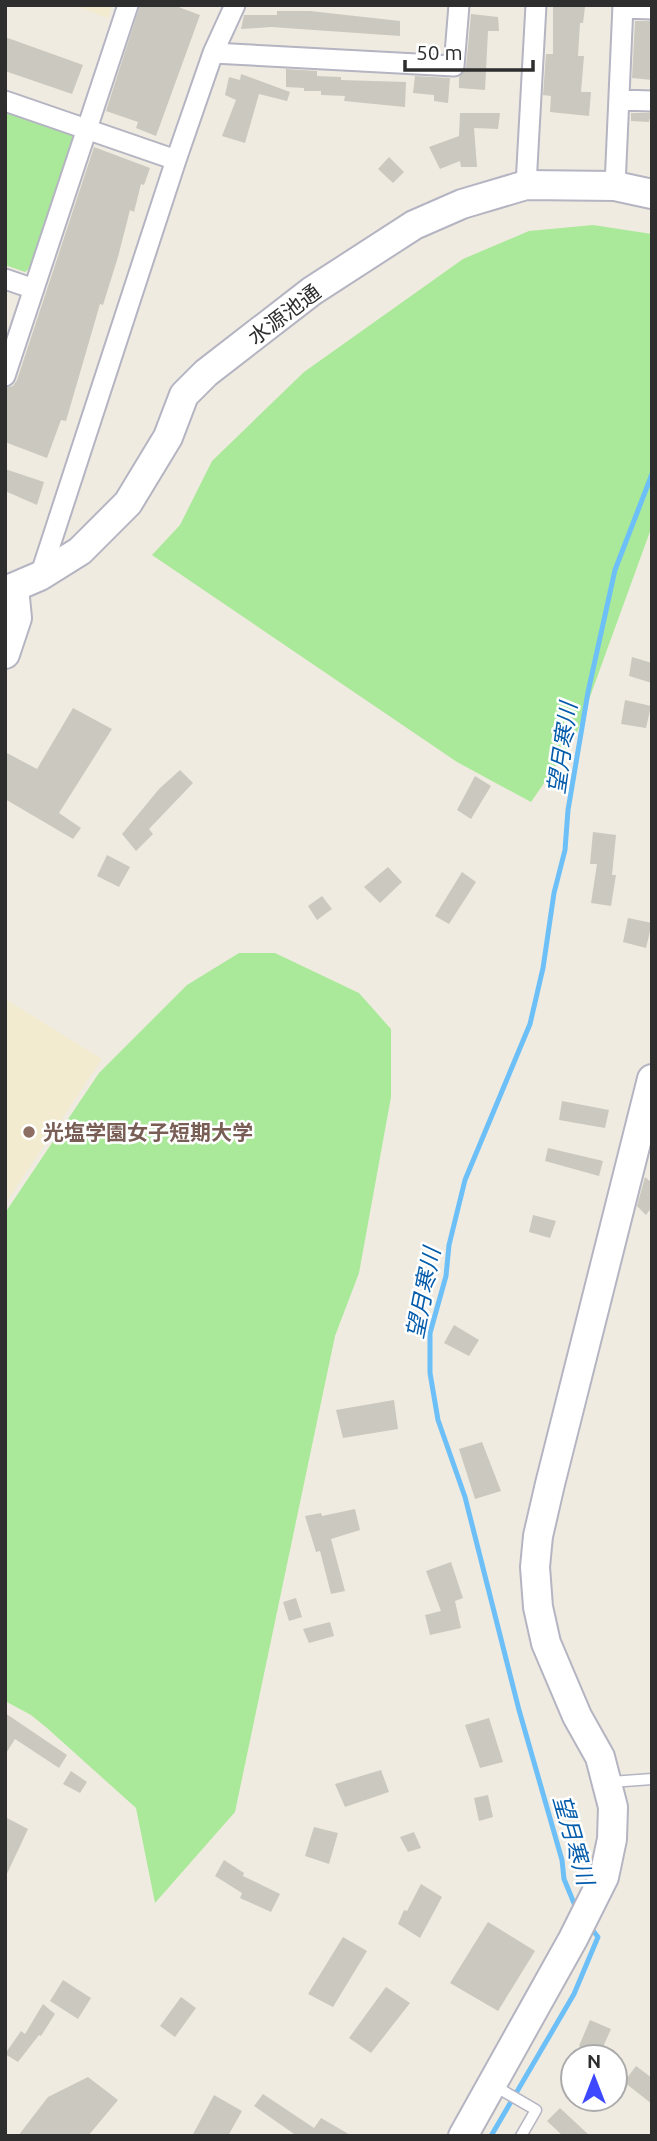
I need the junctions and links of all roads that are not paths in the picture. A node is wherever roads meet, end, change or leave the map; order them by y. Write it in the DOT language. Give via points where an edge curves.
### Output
graph roads {
  1 [pos="128,5"];
  2 [pos="235,5"];
  3 [pos="459,5"];
  4 [pos="536,5"];
  5 [pos="623,6"];
  6 [pos="652,9"];
  7 [pos="213,53"];
  8 [pos="620,100"];
  9 [pos="5,101"];
  10 [pos="652,101"];
  11 [pos="87,130"];
  12 [pos="176,160"];
  13 [pos="526,185"];
  14 [pos="615,186"];
  15 [pos="652,194"];
  16 [pos="5,279"];
  17 [pos="34,289"];
  18 [pos="5,376"];
  19 [pos="40,576"];
  20 [pos="10,589"];
  21 [pos="5,654"];
  22 [pos="652,1079"];
  23 [pos="652,1779"];
  24 [pos="607,1782"];
  25 [pos="499,2088"];
  26 [pos="463,2136"];
  27 [pos="521,2136"];
  1 -- 11 [label="street"];
  2 -- 7 [label="street"];
  3 -- 7 [label="street" via="454,66"];
  4 -- 13 [label="street"];
  5 -- 6 [label="street"];
  5 -- 8 [label="street"];
  7 -- 12 [label="street"];
  8 -- 10 [label="street"];
  8 -- 14 [label="street"];
  9 -- 11 [label="street"];
  11 -- 12 [label="street"];
  11 -- 17 [label="street"];
  12 -- 19 [label="street"];
  13 -- 14 [label="street, 水源池通"];
  13 -- 19 [label="street, 水源池通" via="414,225 312,292 206,373 184,395 168,437 128,503 79,551"];
  14 -- 15 [label="street, 水源池通"];
  16 -- 17 [label="street"];
  17 -- 18 [label="street"];
  19 -- 20 [label="street, 水源池通"];
  20 -- 21 [label="street" via="17,618"];
  22 -- 24 [label="street" via="550,1484 535,1567 546,1643"];
  23 -- 24 [label="lane"];
  24 -- 25 [label="street" via="613,1807 612,1839 604,1877"];
  25 -- 26 [label="street"];
  25 -- 27 [label="lane" via="536,2110"];
}
